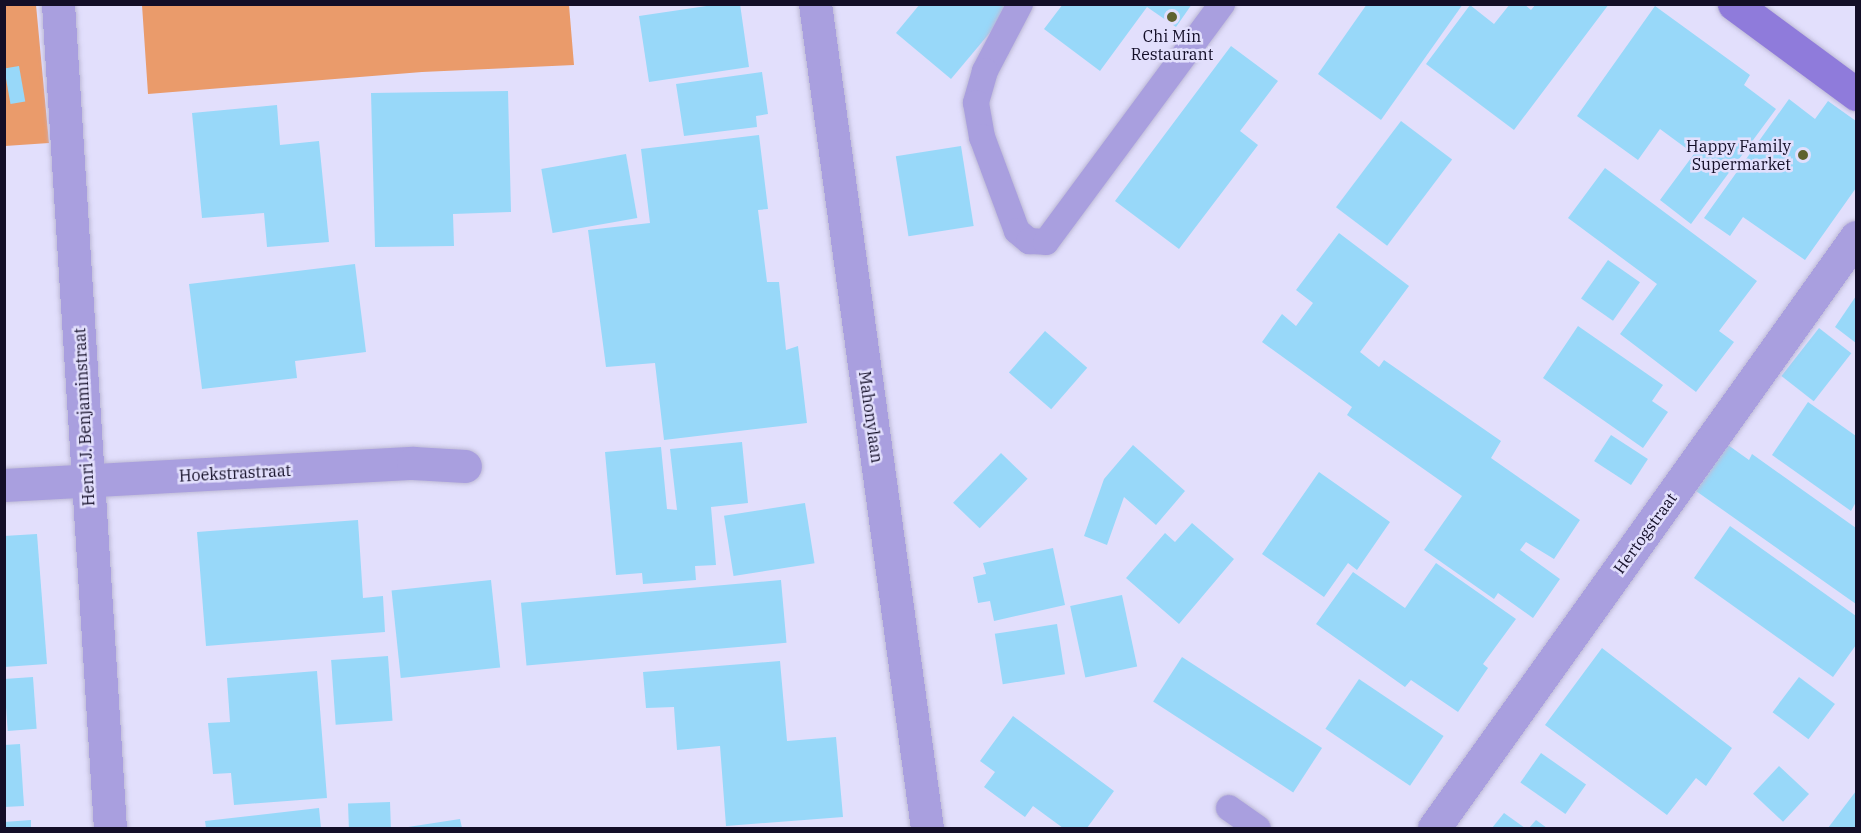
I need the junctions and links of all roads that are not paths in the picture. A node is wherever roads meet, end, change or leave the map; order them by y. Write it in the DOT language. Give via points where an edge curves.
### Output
graph roads {
  1 [pos="58,4"];
  2 [pos="815,4"];
  3 [pos="1020,4"];
  4 [pos="1222,4"];
  5 [pos="1734,4"];
  6 [pos="1857,94"];
  7 [pos="1857,237"];
  8 [pos="465,466"];
  9 [pos="88,480"];
  10 [pos="4,485"];
  11 [pos="1229,808"];
  12 [pos="111,828"];
  13 [pos="927,828"];
  14 [pos="1258,828"];
  15 [pos="1434,828"];
  1 -- 9 [label="street, Henri J. Benjaminstraat"];
  2 -- 13 [label="street, Mahonylaan"];
  3 -- 4 [label="lane" via="985,71 976,103 982,137 1017,231 1029,241 1046,242"];
  5 -- 6 [label="main road"];
  7 -- 15 [label="street, Hertogstraat"];
  8 -- 9 [label="street, Hoekstrastraat" via="413,463"];
  9 -- 10 [label="street, Hoekstrastraat"];
  9 -- 12 [label="street, Henri J. Benjaminstraat"];
  11 -- 14 [label="lane"];
}
